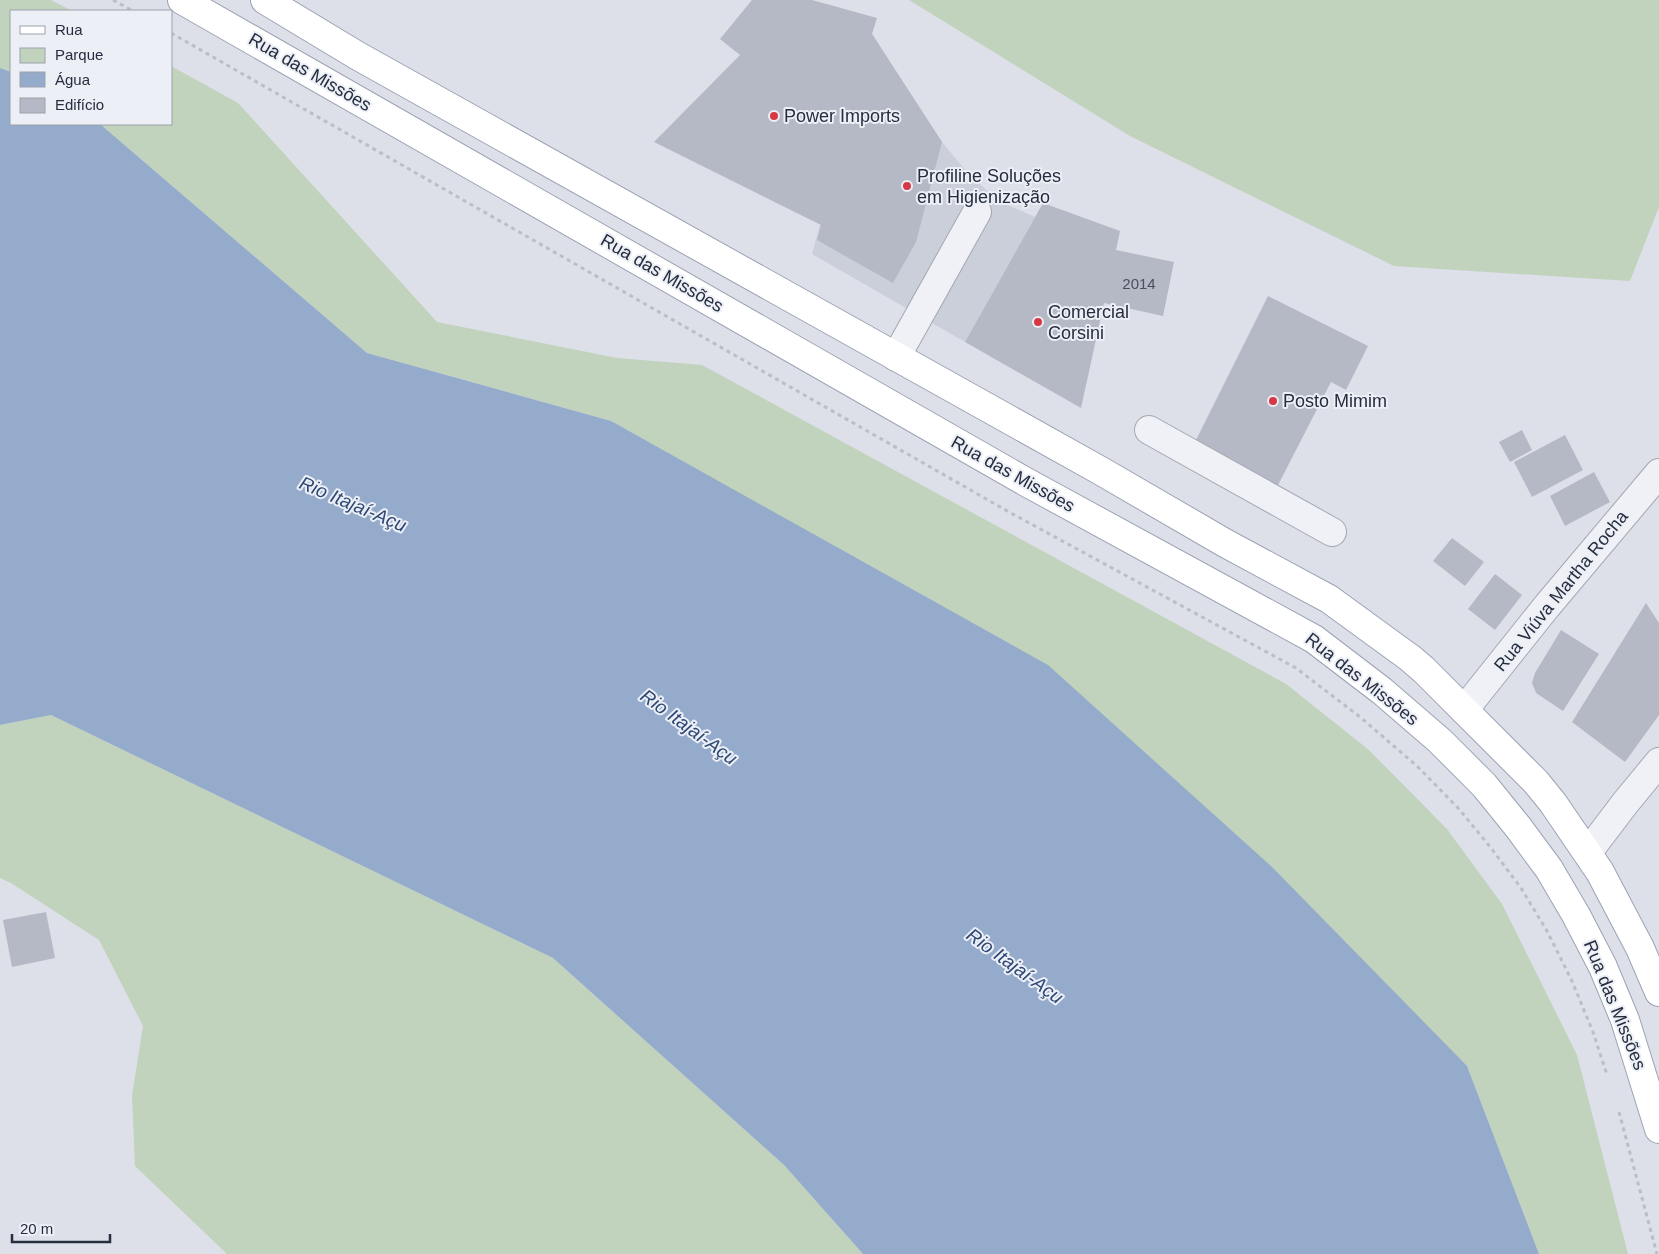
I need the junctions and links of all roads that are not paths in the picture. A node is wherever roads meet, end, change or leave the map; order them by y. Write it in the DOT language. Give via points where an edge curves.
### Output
graph roads {
  1 [pos="182,0"];
  2 [pos="265,0"];
  3 [pos="977,212"];
  4 [pos="896,357"];
  5 [pos="1149,430"];
  6 [pos="1659,473"];
  7 [pos="1332,532"];
  8 [pos="1464,710"];
  9 [pos="1659,762"];
  10 [pos="1588,852"];
  11 [pos="1659,992"];
  12 [pos="1659,1129"];
  1 -- 12 [label="main road, Rua das Missões" via="1026,482 1314,639 1375,685 1440,741 1484,785 1549,869 1603,967 1625,1020"];
  2 -- 4 [label="main road" via="358,56"];
  3 -- 4 [label="street"];
  4 -- 8 [label="main road" via="1329,599 1410,658"];
  5 -- 7 [label="street"];
  6 -- 8 [label="street, Rua Viúva Martha Rocha"];
  8 -- 10 [label="main road" via="1536,782"];
  9 -- 10 [label="street"];
  10 -- 11 [label="main road" via="1640,948"];
}
